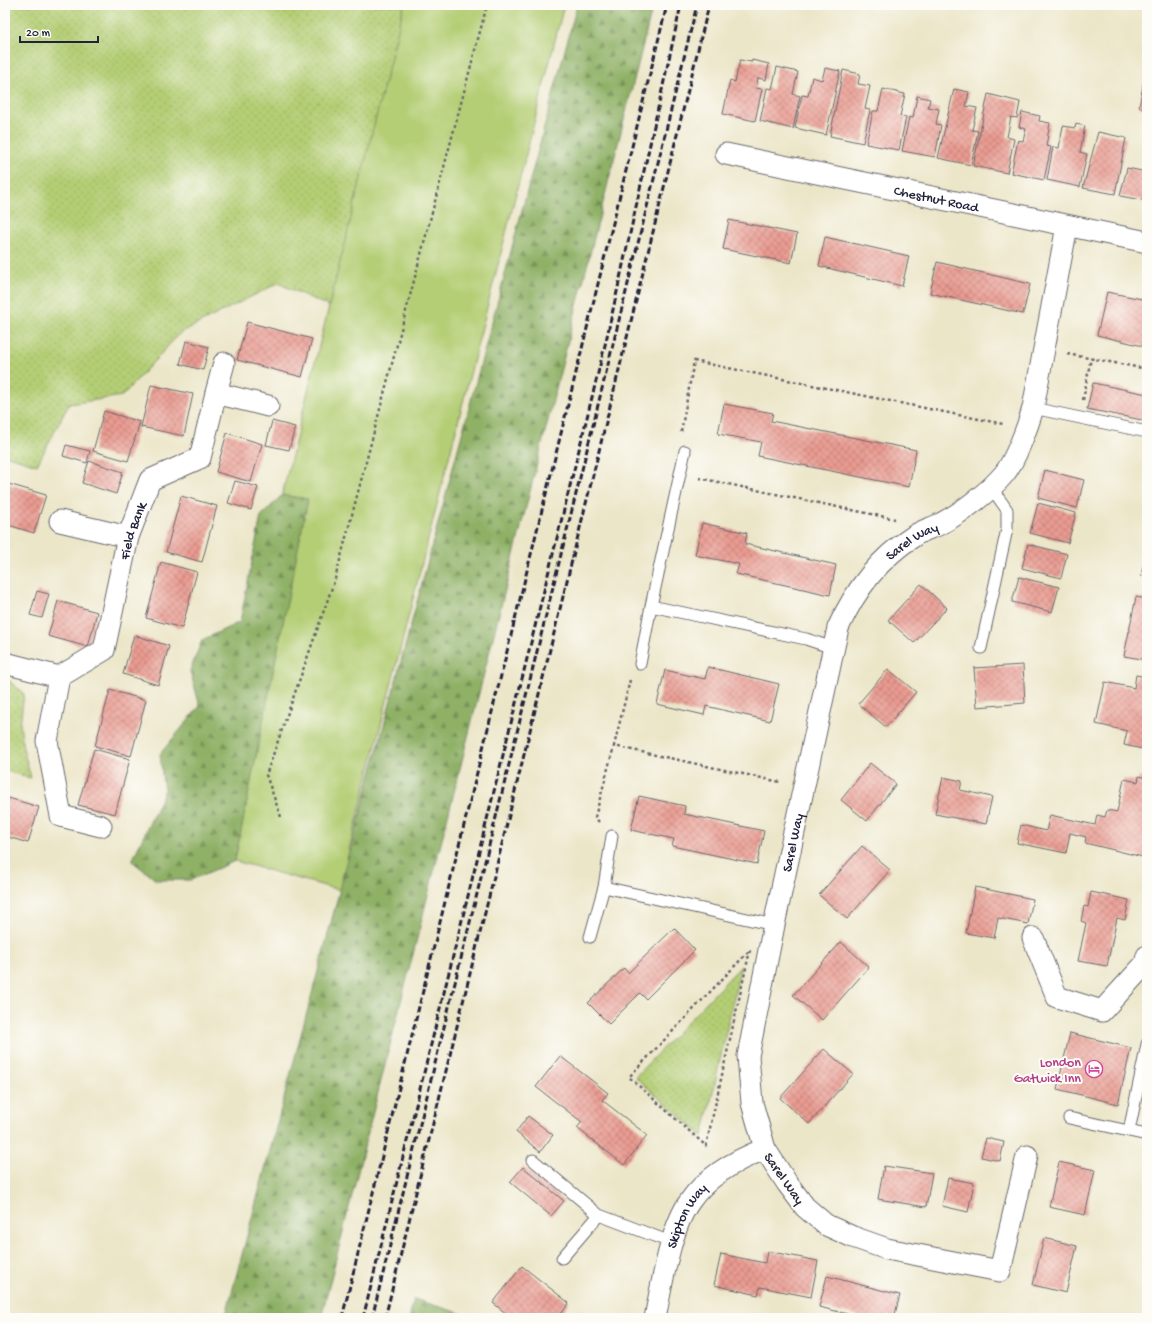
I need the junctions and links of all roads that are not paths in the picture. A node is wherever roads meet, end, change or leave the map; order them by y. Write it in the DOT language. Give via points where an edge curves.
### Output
graph roads {
  1 [pos="726,154"];
  2 [pos="1067,226"];
  3 [pos="1147,242"];
  4 [pos="224,363"];
  5 [pos="216,393"];
  6 [pos="268,406"];
  7 [pos="1033,408"];
  8 [pos="1147,432"];
  9 [pos="685,451"];
  10 [pos="991,487"];
  11 [pos="60,521"];
  12 [pos="128,537"];
  13 [pos="651,606"];
  14 [pos="833,648"];
  15 [pos="981,648"];
  16 [pos="5,663"];
  17 [pos="640,664"];
  18 [pos="60,677"];
  19 [pos="101,826"];
  20 [pos="612,836"];
  21 [pos="604,887"];
  22 [pos="774,925"];
  23 [pos="590,937"];
  24 [pos="1033,938"];
  25 [pos="1147,956"];
  26 [pos="1147,1044"];
  27 [pos="1069,1118"];
  28 [pos="1129,1131"];
  29 [pos="1147,1135"];
  30 [pos="765,1149"];
  31 [pos="1027,1156"];
  32 [pos="533,1160"];
  33 [pos="598,1215"];
  34 [pos="673,1242"];
  35 [pos="562,1258"];
  36 [pos="655,1318"];
  1 -- 2 [label="street, Chestnut Road"];
  2 -- 3 [label="street, Chestnut Road"];
  2 -- 7 [label="street, Sarel Way"];
  4 -- 5 [label="street, Field Bank"];
  5 -- 6 [label="street"];
  5 -- 12 [label="street, Field Bank" via="200,458 150,480"];
  7 -- 8 [label="lane"];
  7 -- 10 [label="street, Sarel Way" via="1027,429 1005,474"];
  9 -- 13 [label="lane"];
  10 -- 14 [label="street, Sarel Way" via="942,523 915,535 872,571 850,603 838,628"];
  10 -- 15 [label="lane" via="1007,510 1007,529"];
  11 -- 12 [label="street"];
  12 -- 18 [label="street, Field Bank" via="104,650"];
  13 -- 14 [label="lane" via="806,639"];
  13 -- 17 [label="lane"];
  14 -- 22 [label="street, Sarel Way"];
  16 -- 18 [label="street"];
  18 -- 19 [label="street" via="47,741 61,816"];
  20 -- 21 [label="lane"];
  21 -- 22 [label="lane"];
  21 -- 23 [label="lane"];
  22 -- 30 [label="street, Sarel Way" via="748,1056 752,1103"];
  24 -- 25 [label="street" via="1057,997 1102,1011 1145,964"];
  26 -- 28 [label="lane"];
  27 -- 28 [label="lane"];
  28 -- 29 [label="lane"];
  30 -- 31 [label="street, Sarel Way" via="805,1207 826,1225 887,1249 1000,1271"];
  30 -- 34 [label="street, Skipton Way" via="724,1168 708,1181 690,1201 678,1224"];
  32 -- 33 [label="lane"];
  33 -- 34 [label="lane"];
  33 -- 35 [label="lane"];
  34 -- 36 [label="street, Skipton Way"];
}
